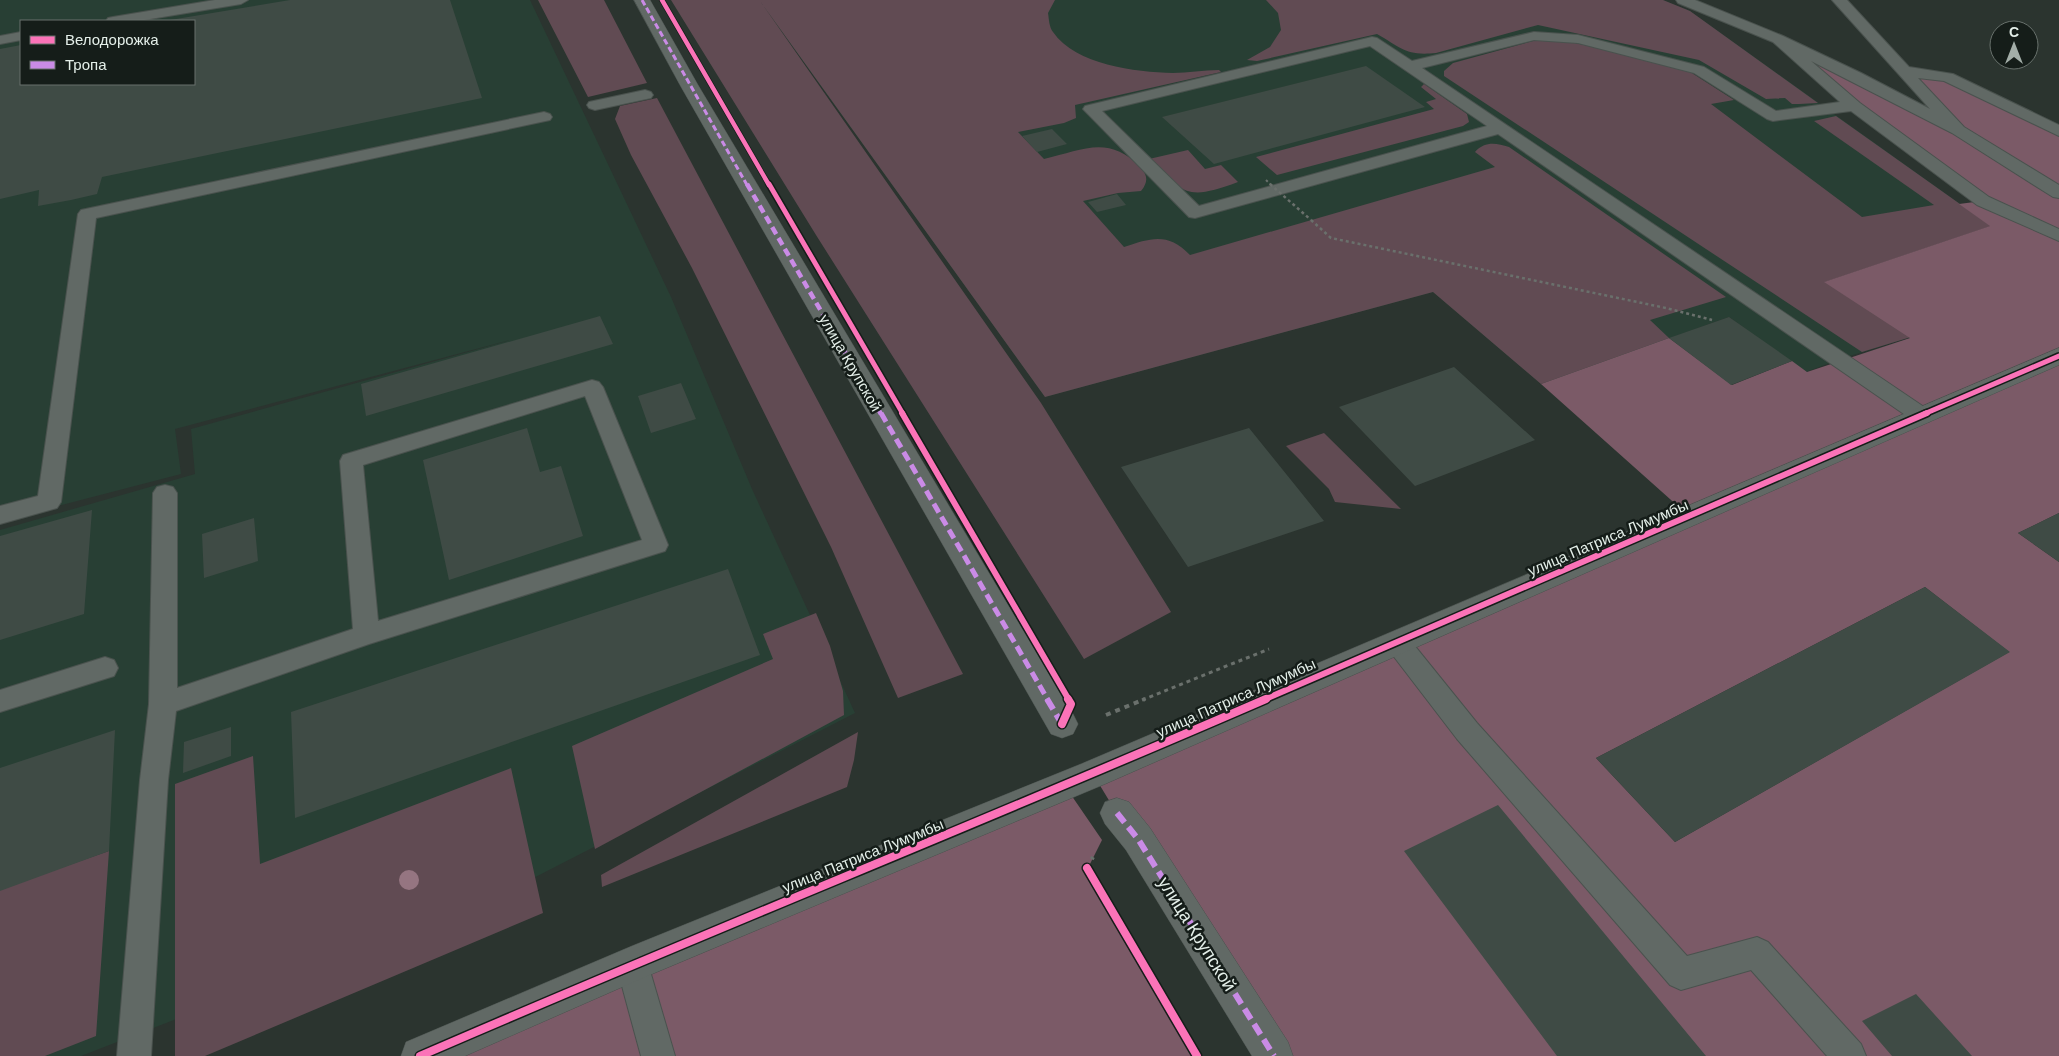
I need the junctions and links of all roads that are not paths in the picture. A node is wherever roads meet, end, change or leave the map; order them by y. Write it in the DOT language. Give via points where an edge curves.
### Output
graph roads {
  1 [pos="241,0"];
  2 [pos="642,0"];
  3 [pos="1682,0"];
  4 [pos="1839,0"];
  5 [pos="119,20"];
  6 [pos="20,36"];
  7 [pos="1778,39"];
  8 [pos="0,40"];
  9 [pos="1410,66"];
  10 [pos="1904,71"];
  11 [pos="645,95"];
  12 [pos="595,105"];
  13 [pos="1854,106"];
  14 [pos="544,117"];
  15 [pos="1500,128"];
  16 [pos="1958,130"];
  17 [pos="2059,131"];
  18 [pos="2059,194"];
  19 [pos="2059,236"];
  20 [pos="2059,356"];
  21 [pos="1922,416"];
  22 [pos="165,492"];
  23 [pos="0,515"];
  24 [pos="366,635"];
  25 [pos="1398,642"];
  26 [pos="106,668"];
  27 [pos="0,701"];
  28 [pos="164,704"];
  29 [pos="1062,724"];
  30 [pos="1118,813"];
  31 [pos="632,964"];
  32 [pos="134,1056"];
  33 [pos="420,1056"];
  34 [pos="658,1056"];
  35 [pos="1274,1056"];
  36 [pos="1850,1056"];
  1 -- 5 [label="lane"];
  2 -- 29 [label="street, улица Крупской"];
  3 -- 7 [label="lane"];
  4 -- 10 [label="lane"];
  6 -- 8 [label="lane"];
  7 -- 13 [label="lane"];
  7 -- 16 [label="lane"];
  9 -- 13 [label="lane" via="1534,36 1556,37 1578,39 1699,70 1773,116"];
  9 -- 15 [label="lane"];
  9 -- 15 [label="lane" via="1372,41 1091,109 1195,213"];
  10 -- 16 [label="lane"];
  10 -- 17 [label="lane" via="1948,76"];
  11 -- 12 [label="lane"];
  13 -- 19 [label="lane" via="1983,201"];
  14 -- 23 [label="lane" via="87,214 49,502"];
  15 -- 21 [label="lane"];
  16 -- 18 [label="lane"];
  20 -- 21 [label="street, улица Патриса Лумумбы"];
  21 -- 25 [label="street, улица Патриса Лумумбы"];
  22 -- 28 [label="lane"];
  24 -- 24 [label="lane" via="351,461 592,387 656,545"];
  24 -- 28 [label="lane"];
  25 -- 31 [label="street, улица Патриса Лумумбы" via="1093,774"];
  25 -- 36 [label="lane" via="1467,731 1681,974 1757,953"];
  26 -- 27 [label="lane"];
  28 -- 32 [label="lane" via="154,780"];
  30 -- 35 [label="street, улица Крупской" via="1138,839"];
  31 -- 33 [label="street, улица Патриса Лумумбы"];
  31 -- 34 [label="lane"];
}
